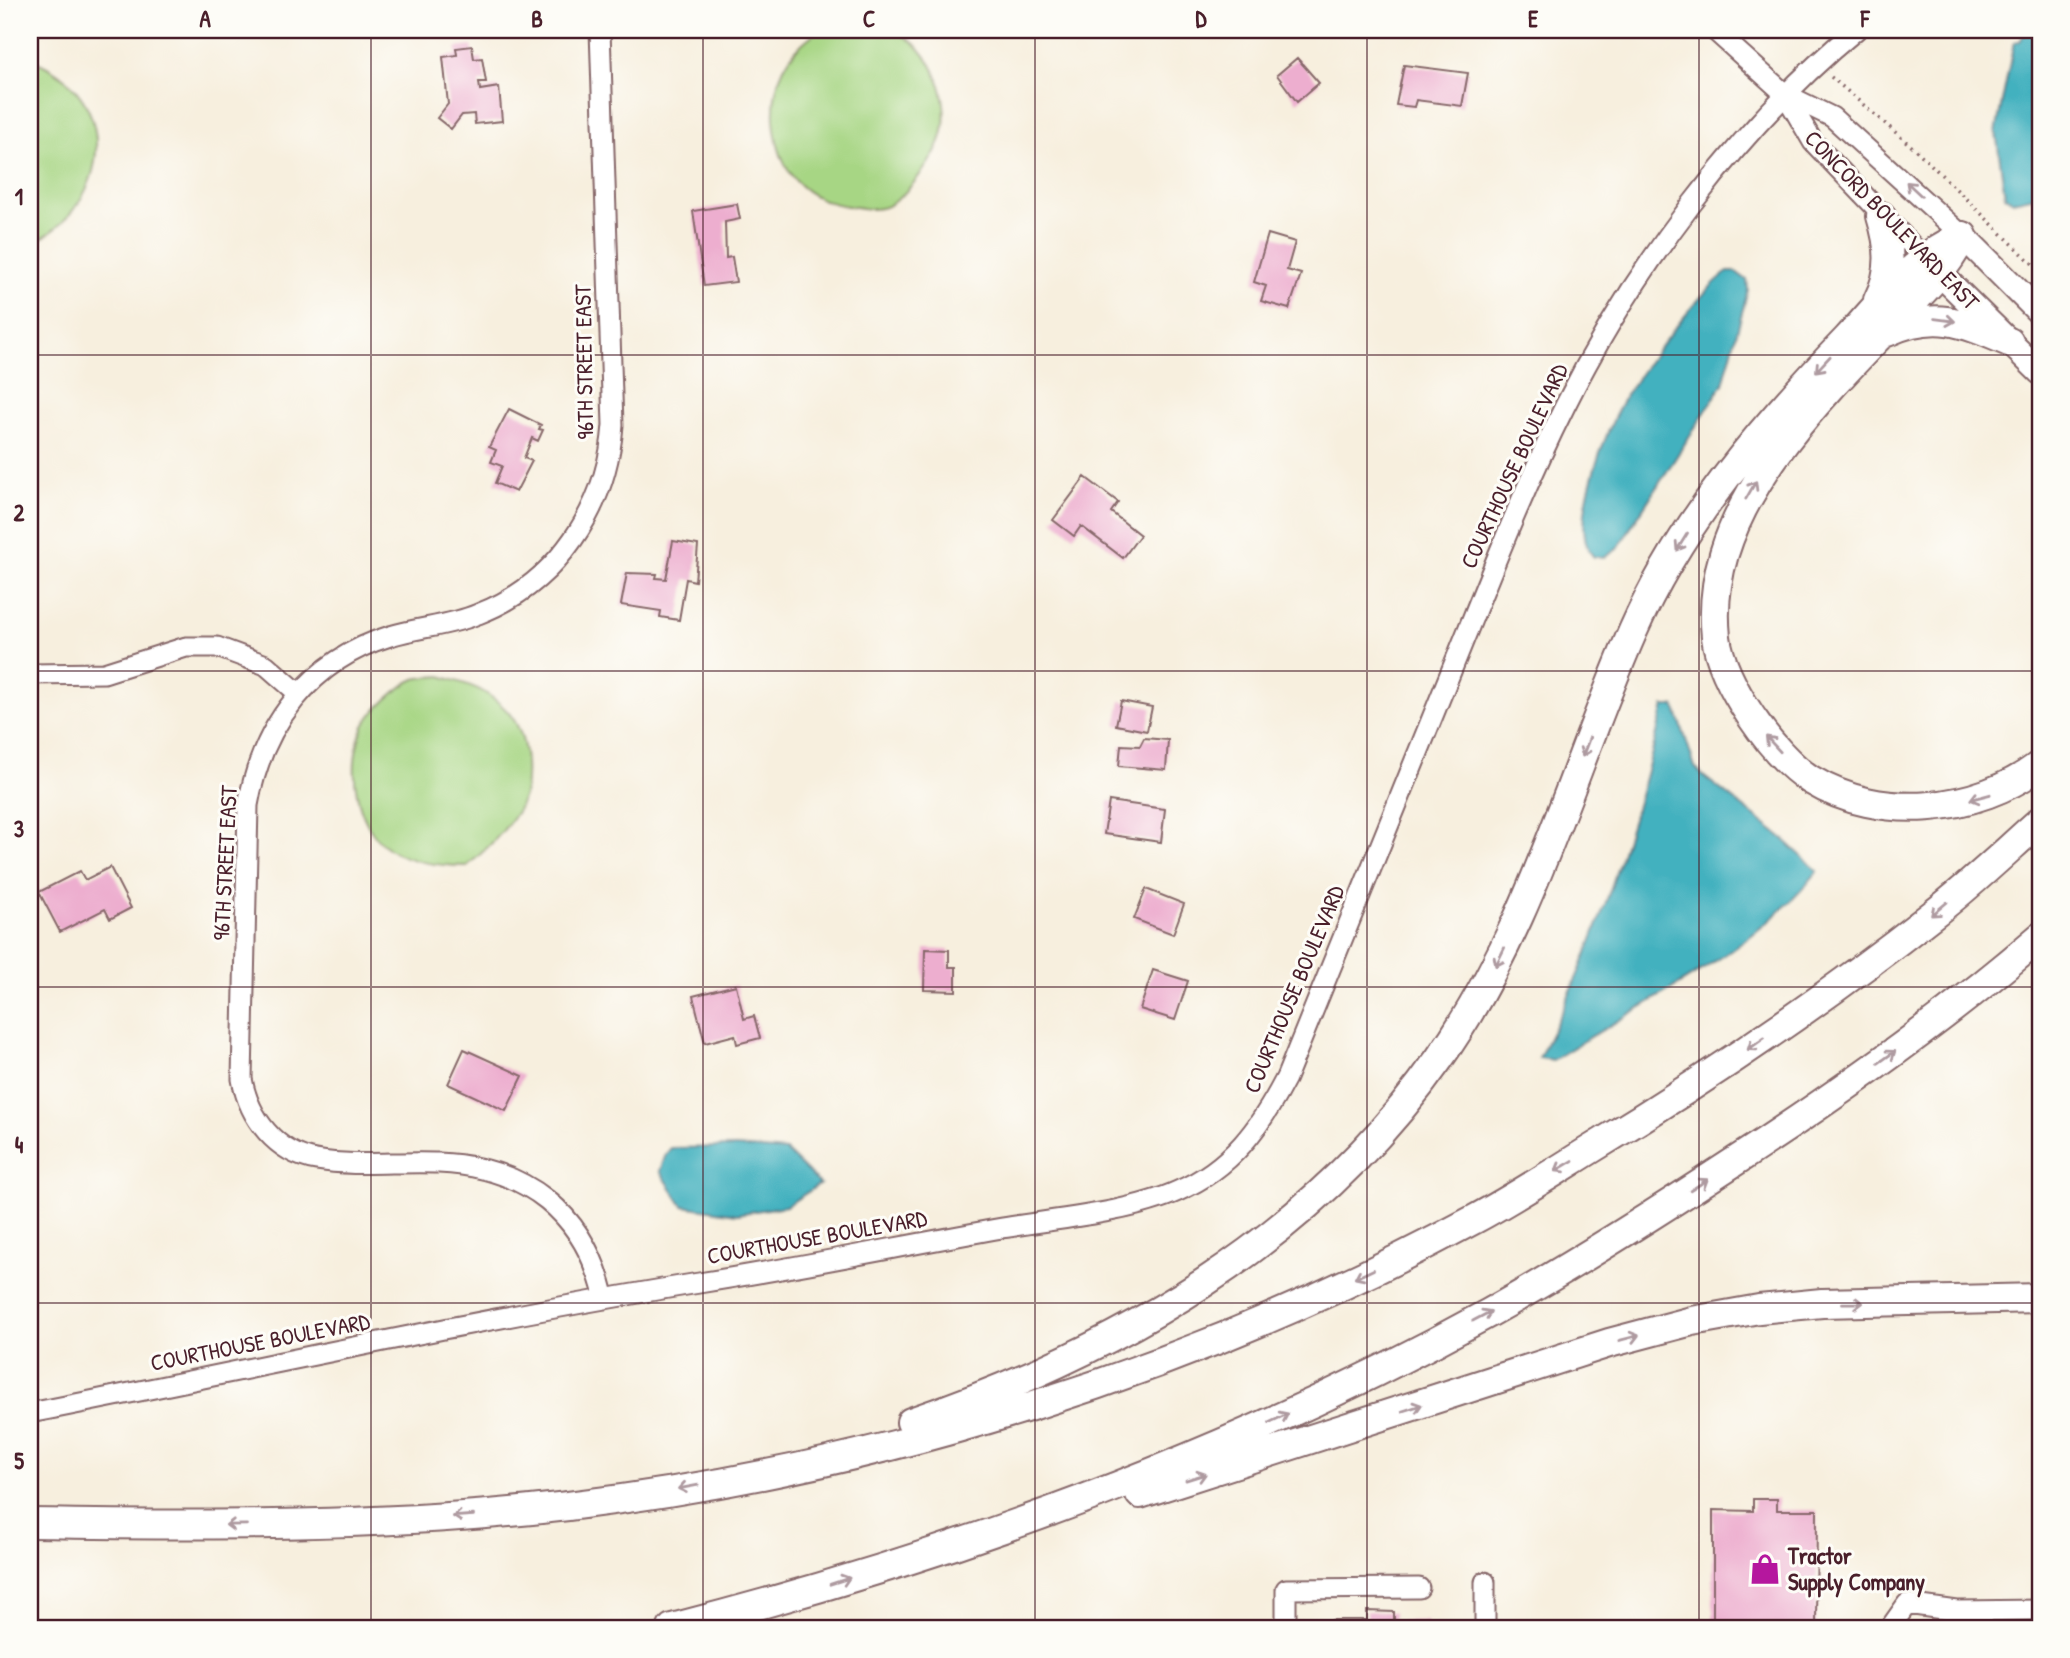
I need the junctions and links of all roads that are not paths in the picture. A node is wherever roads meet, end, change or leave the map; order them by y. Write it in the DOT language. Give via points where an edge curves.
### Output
graph roads {
  1 [pos="600,30"];
  2 [pos="1714,30"];
  3 [pos="1856,30"];
  4 [pos="1785,94"];
  5 [pos="1881,216"];
  6 [pos="1964,236"];
  7 [pos="1932,266"];
  8 [pos="2040,313"];
  9 [pos="1876,324"];
  10 [pos="2009,342"];
  11 [pos="2040,372"];
  12 [pos="30,674"];
  13 [pos="298,693"];
  14 [pos="2040,765"];
  15 [pos="2040,821"];
  16 [pos="2040,937"];
  17 [pos="2040,1298"];
  18 [pos="605,1299"];
  19 [pos="30,1413"];
  20 [pos="755,1475"];
  21 [pos="30,1524"];
  22 [pos="918,1556"];
  23 [pos="1485,1582"];
  24 [pos="1419,1588"];
  25 [pos="2040,1610"];
  26 [pos="672,1628"];
  27 [pos="1286,1628"];
  28 [pos="1485,1628"];
  29 [pos="1890,1628"];
  1 -- 13 [label="street, 96TH STREET EAST" via="612,425 607,466 593,506 562,553 518,594 463,620 360,647 328,666"];
  2 -- 4 [label="street"];
  3 -- 4 [label="street, COURTHOUSE BOULEVARD"];
  4 -- 5 [label="street, CONCORD BOULEVARD EAST" via="1813,142"];
  6 -- 4 [label="street, CONCORD BOULEVARD EAST, one-way" via="1832,117"];
  4 -- 18 [label="street, COURTHOUSE BOULEVARD" via="1666,239 1566,404 1520,502 1286,1078 1249,1141 1199,1182 1147,1201"];
  5 -- 7 [label="street, CONCORD BOULEVARD EAST"];
  5 -- 9 [label="highway" via="1889,269"];
  6 -- 7 [label="highway"];
  6 -- 8 [label="main road, CONCORD BOULEVARD EAST"];
  7 -- 9 [label="highway"];
  7 -- 10 [label="main road, CONCORD BOULEVARD EAST"];
  9 -- 10 [label="highway, one-way" via="1933,318 1962,323"];
  14 -- 9 [label="highway, one-way" via="1993,793 1957,803 1905,807 1852,798 1810,779 1769,741 1734,687 1716,639 1715,592 1738,513 1759,477"];
  9 -- 20 [label="highway, one-way" via="1778,413 1726,475 1679,546 1635,627 1522,912 1484,989 1399,1113 1353,1163 1250,1253 1146,1321 985,1395"];
  10 -- 11 [label="main road, CONCORD BOULEVARD EAST"];
  12 -- 13 [label="street" via="104,673 186,647 217,647 266,665"];
  13 -- 18 [label="street, 96TH STREET EAST" via="269,736 247,814 242,1079 257,1120 290,1151 315,1160 466,1165 527,1186 576,1226 598,1270"];
  15 -- 20 [label="highway, one-way" via="1937,911 1745,1052 1424,1246 1234,1333 1131,1373 950,1429"];
  22 -- 16 [label="highway, one-way" via="1089,1496 1250,1432 1485,1315 1563,1271 1787,1127 1917,1035"];
  22 -- 17 [label="highway, one-way" via="1098,1507 1609,1343 1692,1321 1822,1303"];
  18 -- 19 [label="street, COURTHOUSE BOULEVARD"];
  20 -- 21 [label="highway, one-way" via="569,1506 394,1521"];
  26 -- 22 [label="highway, one-way" via="775,1602"];
  23 -- 28 [label="street"];
  24 -- 27 [label="street" via="1286,1589"];
  25 -- 29 [label="street" via="1957,1611 1907,1604"];
}
